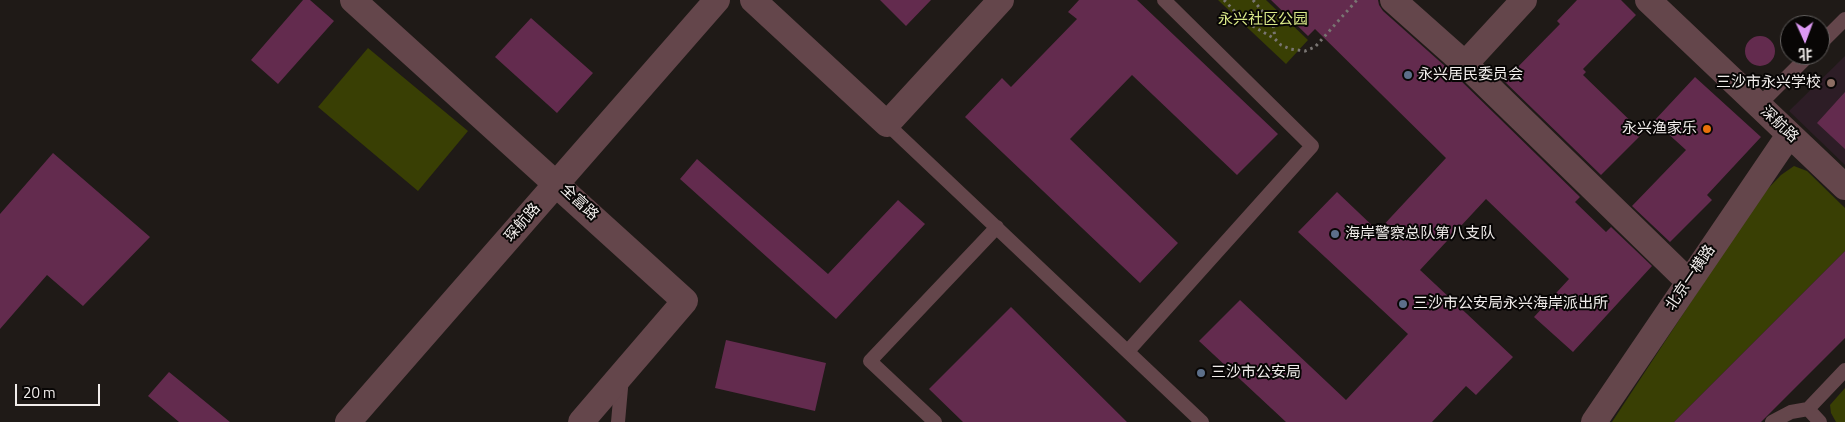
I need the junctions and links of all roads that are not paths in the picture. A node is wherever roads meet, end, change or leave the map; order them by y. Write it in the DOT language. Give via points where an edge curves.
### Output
graph roads {
  1 [pos="353,0"];
  2 [pos="717,0"];
  3 [pos="753,0"];
  4 [pos="1164,0"];
  5 [pos="1393,0"];
  6 [pos="1524,0"];
  7 [pos="1648,0"];
  8 [pos="993,3"];
  9 [pos="1845,19"];
  10 [pos="1830,34"];
  11 [pos="1465,64"];
  12 [pos="1799,65"];
  13 [pos="1758,106"];
  14 [pos="887,124"];
  15 [pos="1788,135"];
  16 [pos="557,184"];
  17 [pos="1845,187"];
  18 [pos="997,227"];
  19 [pos="1689,282"];
  20 [pos="1128,351"];
  21 [pos="1845,370"];
  22 [pos="623,371"];
  23 [pos="1808,409"];
  24 [pos="348,422"];
  25 [pos="581,422"];
  26 [pos="618,422"];
  27 [pos="935,422"];
  28 [pos="1202,422"];
  29 [pos="1594,422"];
  30 [pos="1772,422"];
  31 [pos="1820,422"];
  1 -- 16 [label="street, 全富路"];
  2 -- 16 [label="street, 琛航路"];
  3 -- 14 [label="street"];
  4 -- 20 [label="lane" via="1312,146"];
  5 -- 11 [label="street"];
  6 -- 11 [label="street"];
  7 -- 13 [label="street, 深航路"];
  8 -- 14 [label="street"];
  9 -- 10 [label="lane"];
  11 -- 19 [label="street"];
  12 -- 13 [label="lane"];
  13 -- 15 [label="street, 深航路"];
  14 -- 18 [label="lane"];
  15 -- 17 [label="street, 深航路"];
  15 -- 19 [label="street, 北京一横路"];
  16 -- 22 [label="street, 全富路" via="685,301"];
  16 -- 24 [label="street, 琛航路"];
  18 -- 20 [label="lane"];
  18 -- 27 [label="lane" via="870,361"];
  19 -- 29 [label="street, 北京一横路"];
  20 -- 28 [label="lane"];
  21 -- 23 [label="lane"];
  22 -- 25 [label="street, 全富路"];
  22 -- 26 [label="lane"];
  23 -- 30 [label="lane" via="1791,412"];
  23 -- 31 [label="lane"];
}
